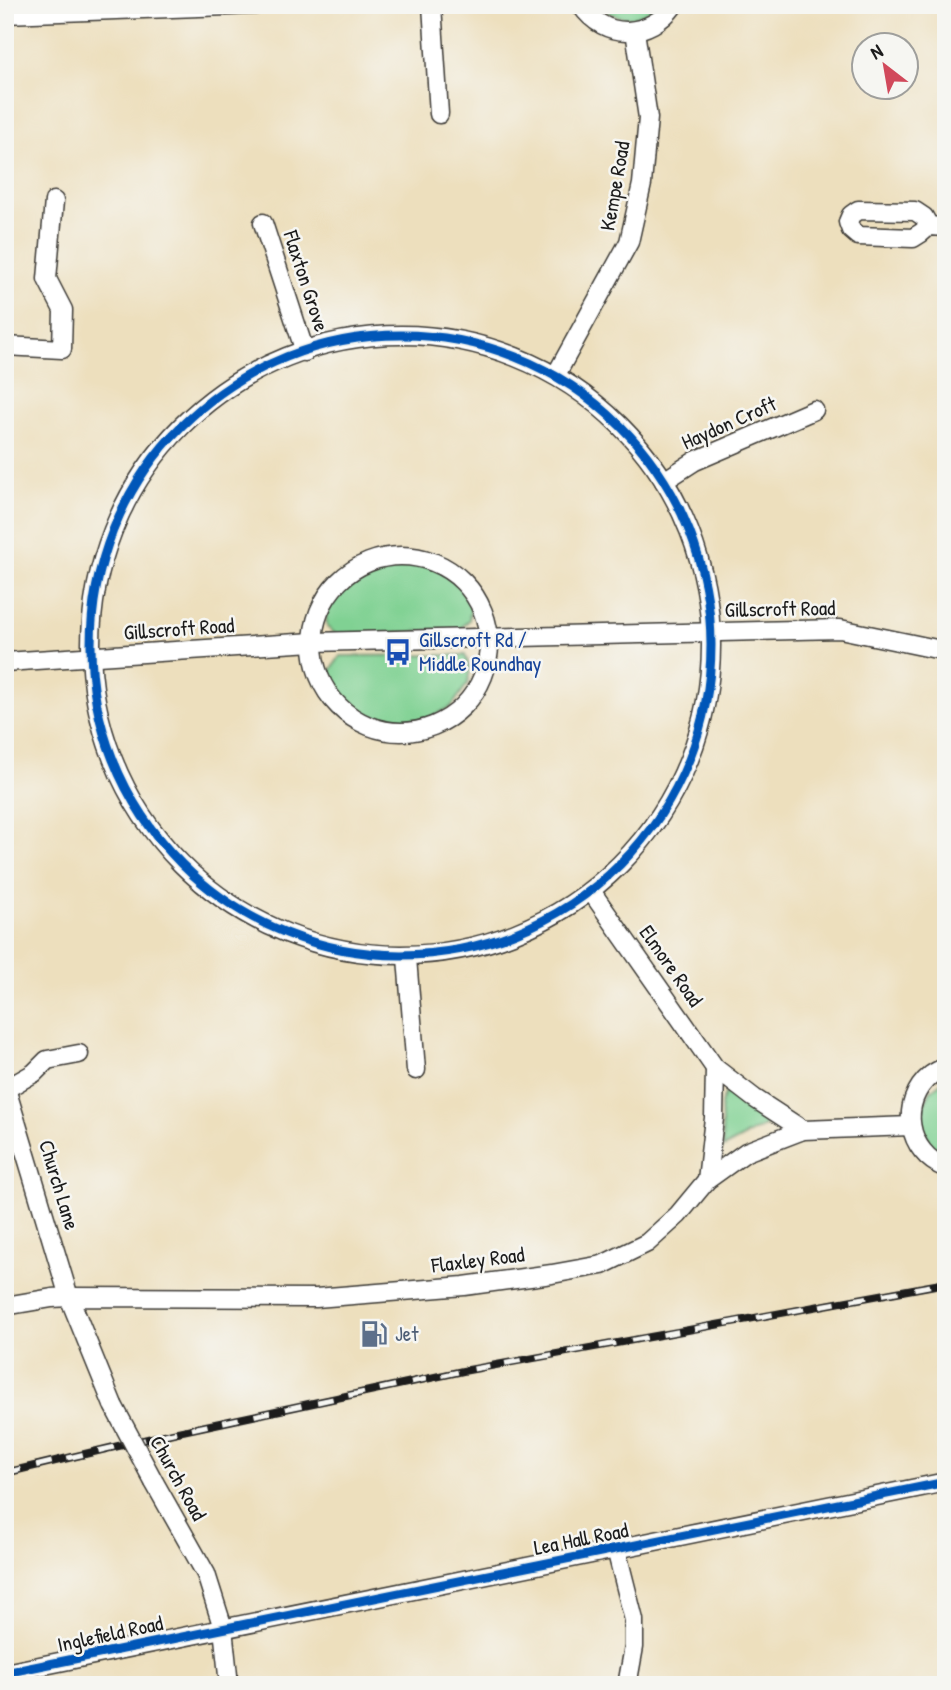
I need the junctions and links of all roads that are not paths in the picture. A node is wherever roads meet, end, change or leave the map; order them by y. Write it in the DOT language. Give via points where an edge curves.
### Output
graph roads {
  1 [pos="255,5"];
  2 [pos="432,5"];
  3 [pos="581,5"];
  4 [pos="674,5"];
  5 [pos="220,6"];
  6 [pos="5,14"];
  7 [pos="635,31"];
  8 [pos="439,114"];
  9 [pos="54,201"];
  10 [pos="263,223"];
  11 [pos="5,346"];
  12 [pos="305,352"];
  13 [pos="557,373"];
  14 [pos="814,410"];
  15 [pos="664,481"];
  16 [pos="710,632"];
  17 [pos="486,639"];
  18 [pos="313,642"];
  19 [pos="946,651"];
  20 [pos="90,658"];
  21 [pos="5,662"];
  22 [pos="591,891"];
  23 [pos="407,958"];
  24 [pos="79,1054"];
  25 [pos="946,1067"];
  26 [pos="715,1068"];
  27 [pos="416,1070"];
  28 [pos="6,1087"];
  29 [pos="911,1126"];
  30 [pos="803,1129"];
  31 [pos="946,1168"];
  32 [pos="707,1180"];
  33 [pos="69,1297"];
  34 [pos="5,1306"];
  35 [pos="946,1482"];
  36 [pos="616,1549"];
  37 [pos="223,1629"];
  38 [pos="5,1673"];
  39 [pos="229,1685"];
  40 [pos="626,1685"];
  1 -- 5 [label="street"];
  2 -- 8 [label="street"];
  3 -- 7 [label="street" via="609,28"];
  4 -- 7 [label="street" via="660,21"];
  5 -- 6 [label="street"];
  7 -- 13 [label="street, Kempe Road" via="648,118 640,195 629,242"];
  9 -- 11 [label="street" via="47,279 63,310 62,349"];
  10 -- 12 [label="street, Flaxton Grove"];
  12 -- 13 [label="street" via="363,337 466,338"];
  12 -- 20 [label="street" via="257,369 213,397 153,457 124,503 103,550"];
  13 -- 15 [label="street" via="633,437"];
  14 -- 15 [label="street, Haydon Croft" via="695,461"];
  15 -- 16 [label="street" via="688,526 708,580"];
  16 -- 17 [label="street, Gillscroft Road"];
  16 -- 19 [label="street, Gillscroft Road" via="840,629"];
  16 -- 22 [label="street" via="704,704 682,778 663,809"];
  17 -- 18 [label="street, Gillscroft Road"];
  17 -- 18 [label="street" via="480,607 466,582 427,558 403,555 371,560 348,570 317,614"];
  17 -- 18 [label="street" via="484,673 474,699 437,727 408,735 392,735 360,724 334,702 317,669"];
  18 -- 20 [label="street, Gillscroft Road"];
  20 -- 21 [label="street, Gillscroft Road"];
  20 -- 23 [label="street" via="99,719 132,796 182,864 210,891 278,932 316,944"];
  22 -- 23 [label="street" via="548,917 472,948"];
  22 -- 26 [label="street, Elmore Road"];
  23 -- 27 [label="street"];
  24 -- 28 [label="street" via="47,1060 34,1073"];
  25 -- 29 [label="street" via="919,1088 911,1107"];
  26 -- 30 [label="street, Elmore Road"];
  26 -- 32 [label="street" via="715,1118"];
  28 -- 33 [label="street, Church Lane"];
  29 -- 30 [label="street, Flaxley Road"];
  29 -- 31 [label="street" via="919,1148"];
  30 -- 32 [label="street, Flaxley Road" via="746,1152"];
  32 -- 33 [label="street, Flaxley Road" via="647,1243 603,1265 464,1286 316,1298"];
  33 -- 34 [label="street, Flaxley Road"];
  33 -- 37 [label="street, Church Road, bridge" via="113,1405 206,1574"];
  35 -- 36 [label="street, Lea Hall Road"];
  36 -- 37 [label="street, Lea Hall Road"];
  36 -- 40 [label="street" via="634,1620"];
  37 -- 38 [label="street, Inglefield Road"];
  37 -- 39 [label="street, Church Road"];
}
